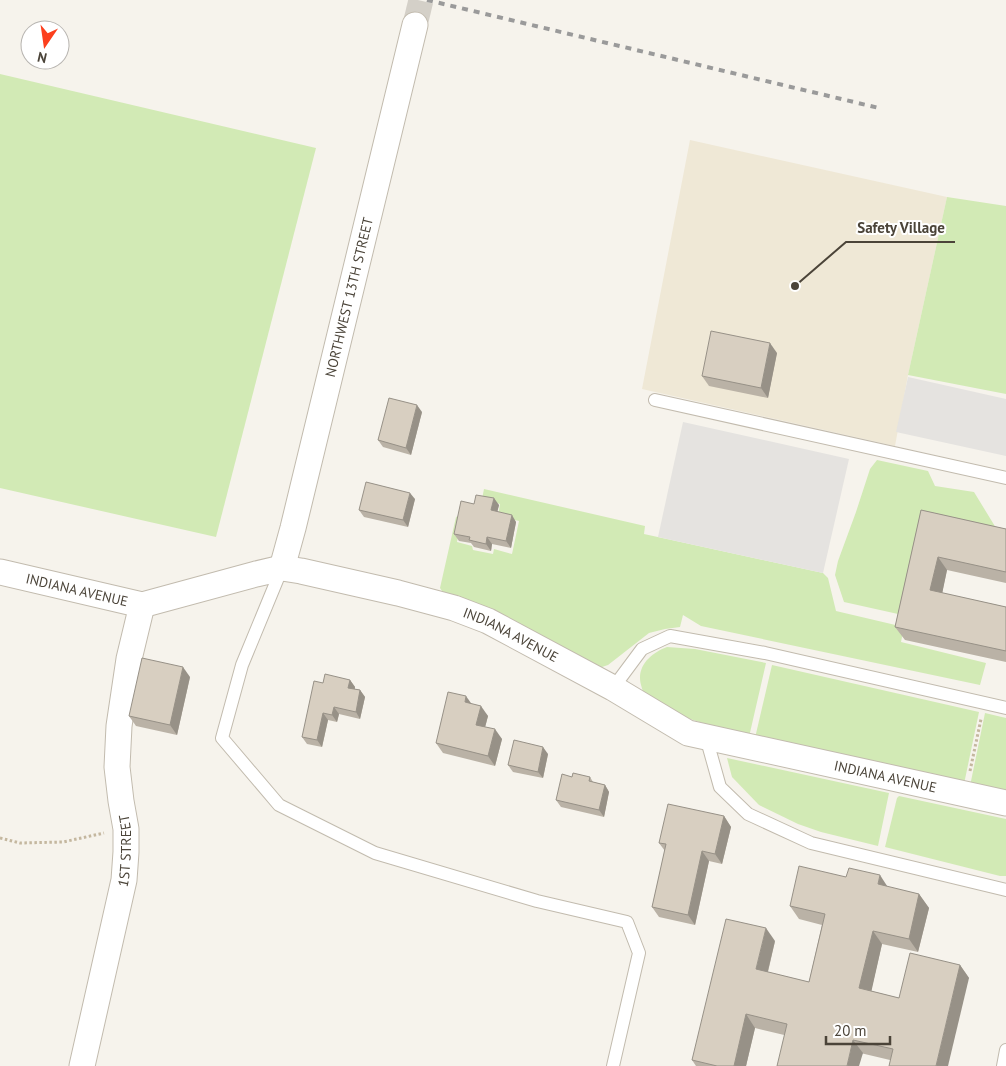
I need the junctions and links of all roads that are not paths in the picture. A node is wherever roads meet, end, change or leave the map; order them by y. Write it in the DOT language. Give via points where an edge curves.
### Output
graph roads {
  1 [pos="415,25"];
  2 [pos="655,400"];
  3 [pos="1006,478"];
  4 [pos="282,568"];
  5 [pos="0,572"];
  6 [pos="142,605"];
  7 [pos="613,688"];
  8 [pos="1006,708"];
  9 [pos="706,737"];
  10 [pos="1006,803"];
  11 [pos="1006,890"];
  12 [pos="1006,1050"];
  13 [pos="82,1066"];
  14 [pos="613,1066"];
  15 [pos="1003,1066"];
  1 -- 4 [label="street, NORTHWEST 13TH STREET"];
  2 -- 3 [label="lane"];
  4 -- 6 [label="street, INDIANA AVENUE"];
  4 -- 7 [label="street, INDIANA AVENUE" via="454,608 488,621"];
  4 -- 14 [label="lane" via="242,665 222,738 279,805 375,853 537,901 627,922 639,953"];
  5 -- 6 [label="street, INDIANA AVENUE"];
  6 -- 13 [label="street, 1ST STREET" via="129,658 119,726 117,767 126,829 124,880"];
  7 -- 8 [label="lane" via="642,649 670,636"];
  7 -- 9 [label="street, INDIANA AVENUE" via="688,733"];
  9 -- 10 [label="street, INDIANA AVENUE"];
  9 -- 11 [label="lane" via="720,787 748,814 811,843"];
  12 -- 15 [label="lane"];
}
